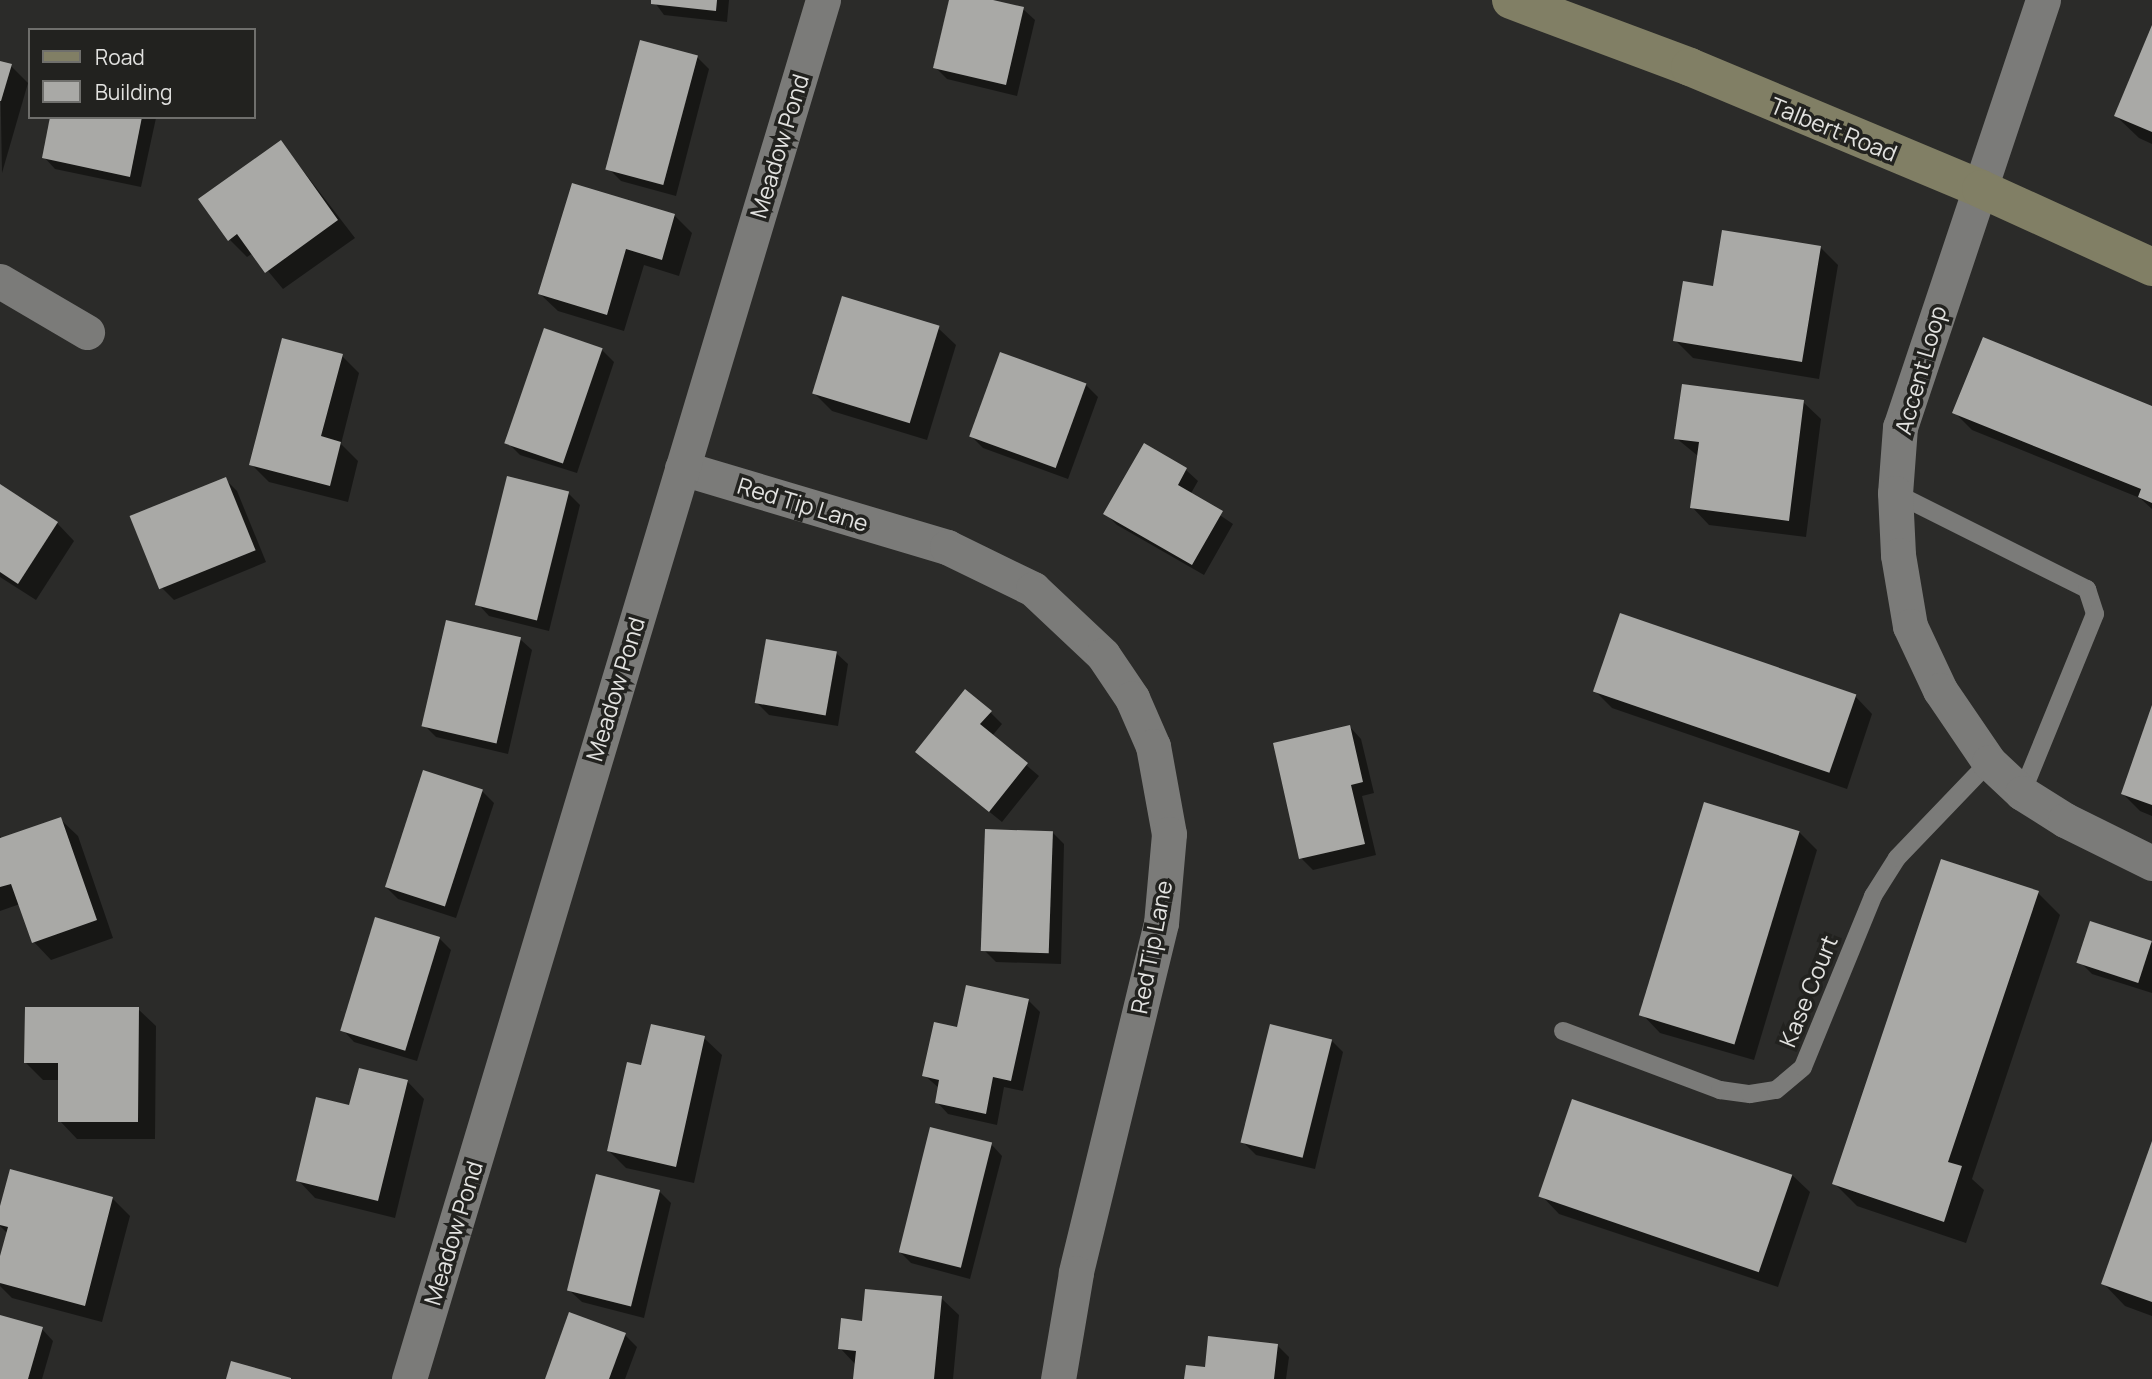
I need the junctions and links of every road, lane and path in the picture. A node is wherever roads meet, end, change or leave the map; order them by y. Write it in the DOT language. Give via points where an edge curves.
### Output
graph roads {
  1 [pos="823,0"];
  2 [pos="1511,0"];
  3 [pos="2043,0"];
  4 [pos="1981,189"];
  5 [pos="2152,267"];
  6 [pos="0,281"];
  7 [pos="87,332"];
  8 [pos="682,468"];
  9 [pos="1895,493"];
  10 [pos="1989,762"];
  11 [pos="2022,793"];
  12 [pos="2152,863"];
  13 [pos="1563,1031"];
  14 [pos="409,1379"];
  15 [pos="1058,1379"];
  1 -- 8 [label="street, Meadow Pond"];
  2 -- 4 [label="street, Talbert Road" via="1690,67"];
  3 -- 4 [label="street, Accent Loop"];
  4 -- 5 [label="street, Talbert Road"];
  4 -- 9 [label="street, Accent Loop" via="1945,283 1900,427"];
  6 -- 7 [label="street"];
  8 -- 14 [label="street, Meadow Pond"];
  8 -- 15 [label="street, Red Tip Lane" via="947,547 1033,589 1103,654 1132,698 1153,746 1169,834 1161,923 1076,1273"];
  9 -- 10 [label="street, Accent Loop" via="1898,555 1910,626 1940,690"];
  9 -- 11 [label="lane" via="2087,589 2095,614"];
  10 -- 11 [label="street, Accent Loop"];
  10 -- 13 [label="lane, Kase Court" via="1897,858 1873,896 1803,1067 1776,1090 1750,1094 1720,1090"];
  11 -- 12 [label="street, Accent Loop" via="2112,846"];
}
